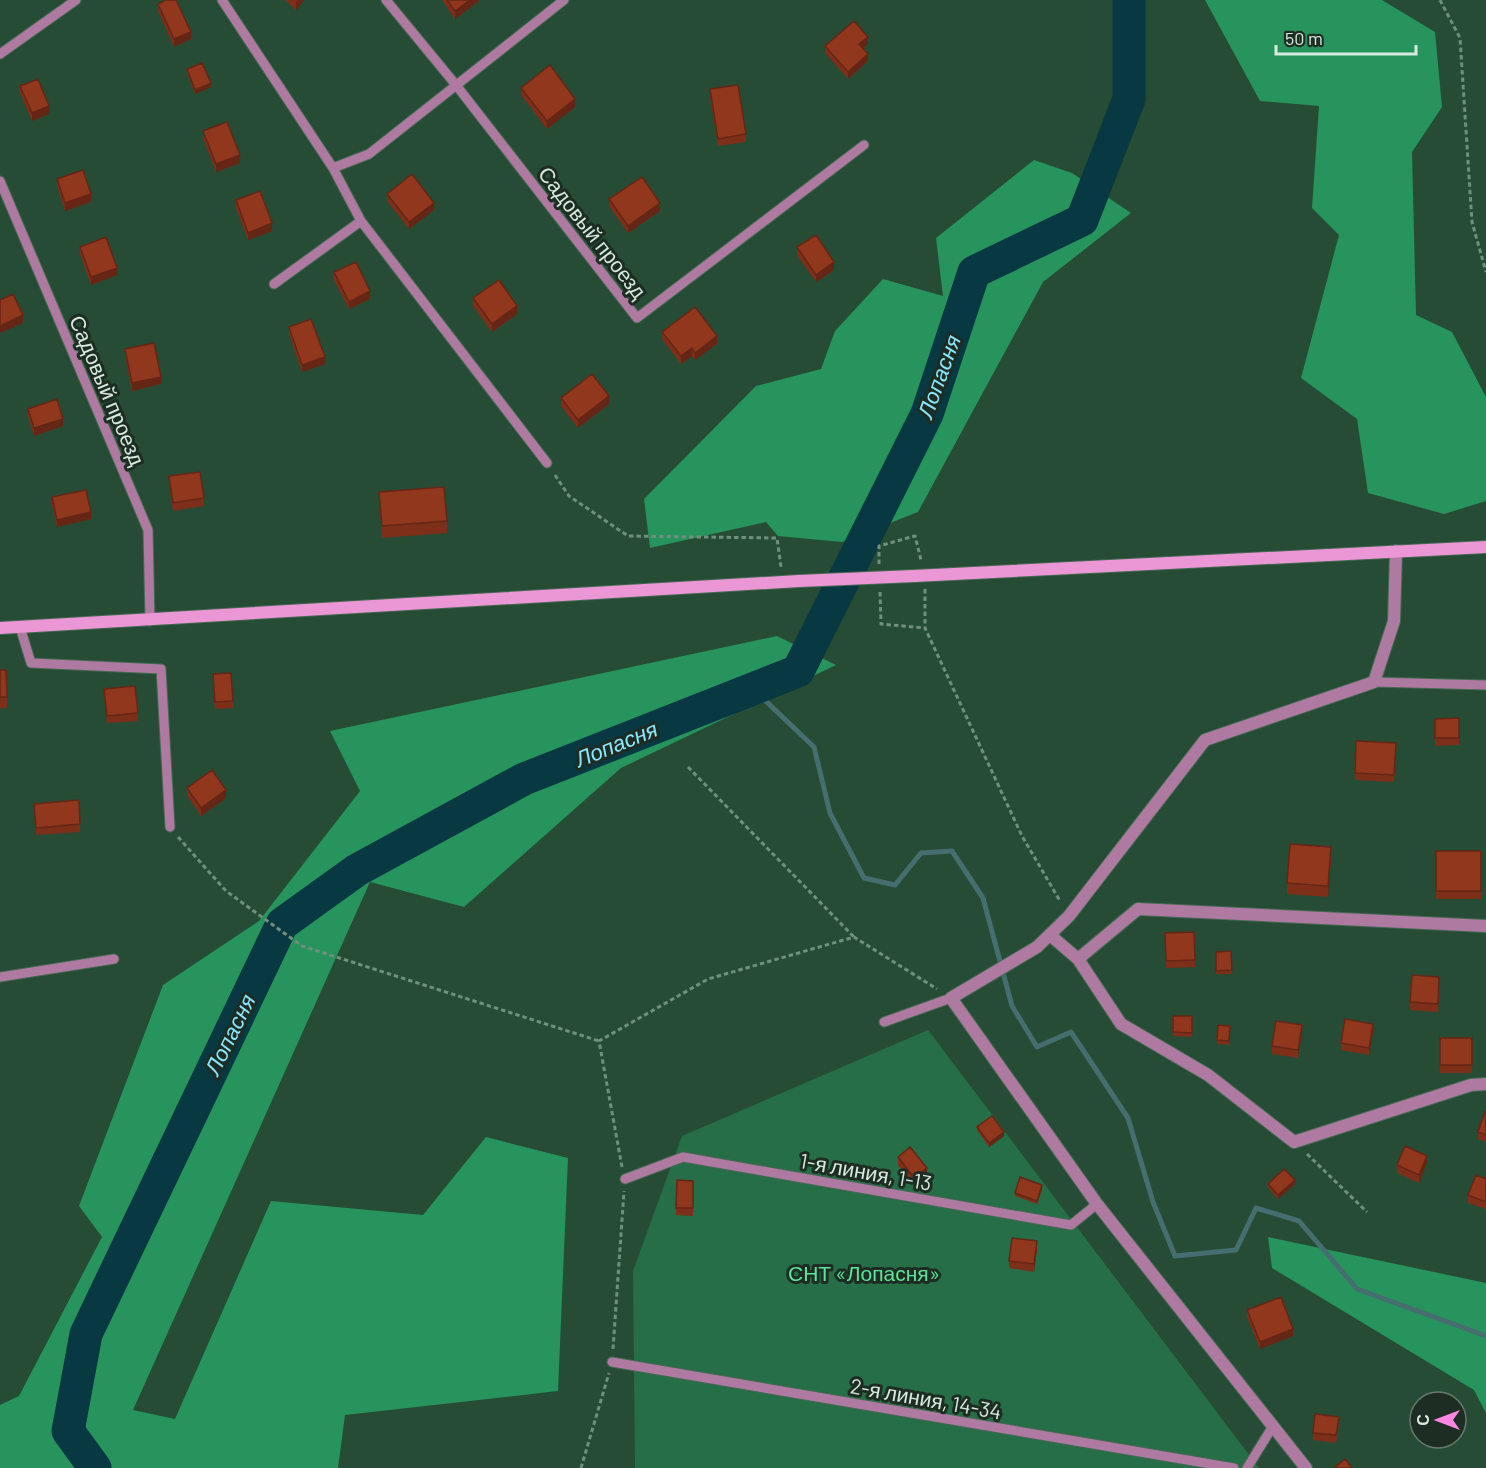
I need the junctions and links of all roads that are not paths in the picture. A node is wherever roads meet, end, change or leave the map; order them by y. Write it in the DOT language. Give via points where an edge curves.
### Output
graph roads {
  1 [pos="222,0"];
  2 [pos="386,0"];
  3 [pos="564,0"];
  4 [pos="71,1"];
  5 [pos="0,54"];
  6 [pos="456,85"];
  7 [pos="864,145"];
  8 [pos="333,168"];
  9 [pos="0,181"];
  10 [pos="361,221"];
  11 [pos="274,284"];
  12 [pos="547,463"];
  13 [pos="1486,547"];
  14 [pos="1396,551"];
  15 [pos="150,621"];
  16 [pos="20,627"];
  17 [pos="0,628"];
  18 [pos="1374,682"];
  19 [pos="1486,685"];
  20 [pos="170,827"];
  21 [pos="1486,926"];
  22 [pos="1050,935"];
  23 [pos="114,959"];
  24 [pos="1078,959"];
  25 [pos="0,977"];
  26 [pos="951,998"];
  27 [pos="884,1022"];
  28 [pos="1486,1084"];
  29 [pos="625,1179"];
  30 [pos="1097,1204"];
  31 [pos="612,1362"];
  32 [pos="1273,1426"];
  33 [pos="1234,1468"];
  34 [pos="1247,1468"];
  35 [pos="1306,1468"];
  1 -- 8 [label="lane"];
  2 -- 6 [label="lane, Садовый проезд"];
  3 -- 6 [label="lane"];
  4 -- 5 [label="lane"];
  6 -- 7 [label="lane, Садовый проезд" via="637,318"];
  6 -- 8 [label="lane" via="369,154"];
  8 -- 10 [label="lane"];
  9 -- 15 [label="lane, Садовый проезд" via="148,530"];
  10 -- 11 [label="lane"];
  10 -- 12 [label="lane"];
  13 -- 14 [label="street"];
  14 -- 15 [label="street, bridge" via="799,581"];
  14 -- 18 [label="street" via="1394,621"];
  15 -- 16 [label="street"];
  16 -- 17 [label="street"];
  16 -- 20 [label="lane" via="31,663 160,669"];
  18 -- 19 [label="lane"];
  18 -- 22 [label="street" via="1205,740 1069,916"];
  21 -- 24 [label="street" via="1138,909"];
  22 -- 24 [label="street"];
  22 -- 26 [label="street" via="981,983"];
  23 -- 25 [label="lane"];
  24 -- 28 [label="street" via="1121,1023 1208,1074 1294,1142 1471,1085"];
  26 -- 27 [label="lane"];
  26 -- 30 [label="street"];
  29 -- 30 [label="lane, 1-я линия, 1-13" via="683,1157 1071,1225"];
  30 -- 32 [label="street"];
  31 -- 33 [label="lane, 2-я линия, 14-34"];
  32 -- 34 [label="lane"];
  32 -- 35 [label="street"];
}
